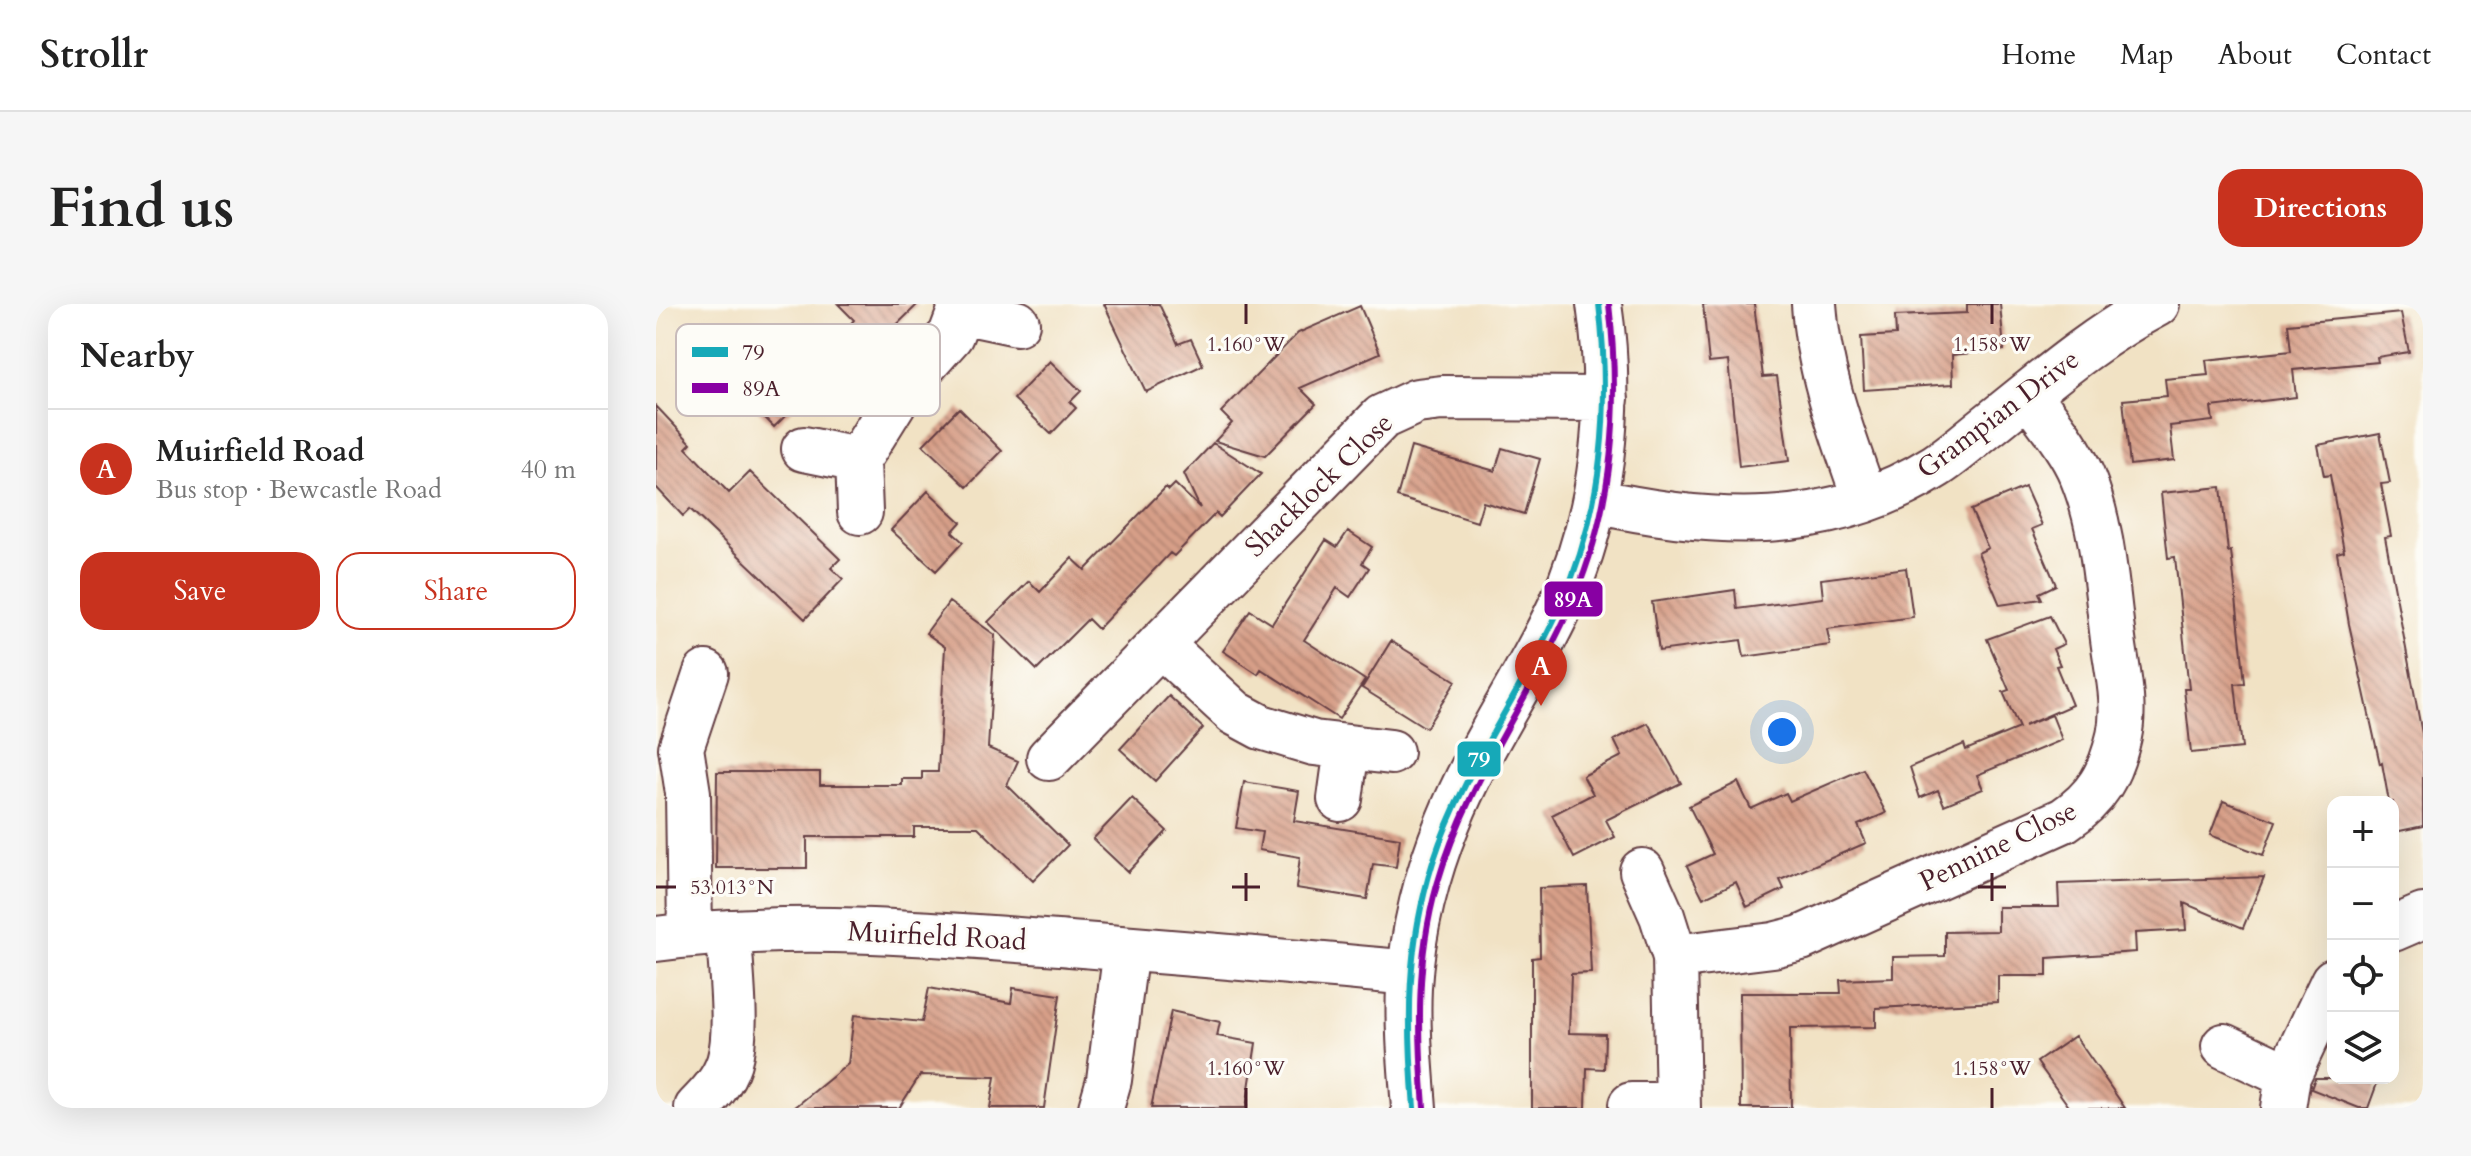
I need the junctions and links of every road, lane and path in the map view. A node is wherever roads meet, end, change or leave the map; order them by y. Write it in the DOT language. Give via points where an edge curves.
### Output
graph roads {
  1 [pos="1599,304"];
  2 [pos="1814,304"];
  3 [pos="2157,304"];
  4 [pos="960,307"];
  5 [pos="1017,323"];
  6 [pos="940,347"];
  7 [pos="2028,394"];
  8 [pos="1606,399"];
  9 [pos="885,416"];
  10 [pos="804,449"];
  11 [pos="858,460"];
  12 [pos="1865,499"];
  13 [pos="1595,501"];
  14 [pos="860,512"];
  15 [pos="1160,644"];
  16 [pos="706,673"];
  17 [pos="1347,748"];
  18 [pos="1391,752"];
  19 [pos="1049,758"];
  20 [pos="1340,799"];
  21 [pos="1642,871"];
  22 [pos="2423,916"];
  23 [pos="2399,926"];
  24 [pos="692,935"];
  25 [pos="1126,949"];
  26 [pos="1675,957"];
  27 [pos="1410,973"];
  28 [pos="2327,995"];
  29 [pos="2224,1046"];
  30 [pos="2285,1092"];
  31 [pos="1631,1105"];
  32 [pos="1678,1106"];
  33 [pos="697,1108"];
  34 [pos="1101,1108"];
  35 [pos="1414,1108"];
  1 -- 8 [label="street"];
  2 -- 12 [label="street" via="1837,417"];
  3 -- 7 [label="street, Grampian Drive"];
  4 -- 5 [label="street"];
  4 -- 6 [label="street" via="951,335"];
  7 -- 12 [label="street, Grampian Drive" via="1937,465"];
  7 -- 26 [label="street, Pennine Close" via="2081,473 2098,532 2121,718 2113,759 2096,793 2064,820 1801,938"];
  8 -- 13 [label="street"];
  8 -- 15 [label="street, Shacklock Close" via="1442,398 1417,401 1382,417"];
  9 -- 11 [label="street"];
  10 -- 11 [label="street"];
  11 -- 14 [label="street"];
  12 -- 13 [label="street, Grampian Drive" via="1781,519 1742,520 1669,516"];
  13 -- 27 [label="street" via="1561,606 1447,822 1421,908"];
  15 -- 17 [label="street" via="1235,713 1285,735"];
  15 -- 19 [label="street, Shacklock Close" via="1067,712"];
  16 -- 24 [label="street" via="681,748 688,793"];
  17 -- 18 [label="street"];
  17 -- 20 [label="street"];
  21 -- 26 [label="street"];
  22 -- 23 [label="street"];
  24 -- 25 [label="street, Muirfield Road" via="865,929"];
  24 -- 33 [label="street" via="733,1041 718,1084"];
  25 -- 27 [label="street, Muirfield Road"];
  25 -- 34 [label="street"];
  26 -- 32 [label="street"];
  27 -- 35 [label="street"];
  28 -- 30 [label="street"];
  29 -- 30 [label="street"];
  31 -- 32 [label="street"];
}
